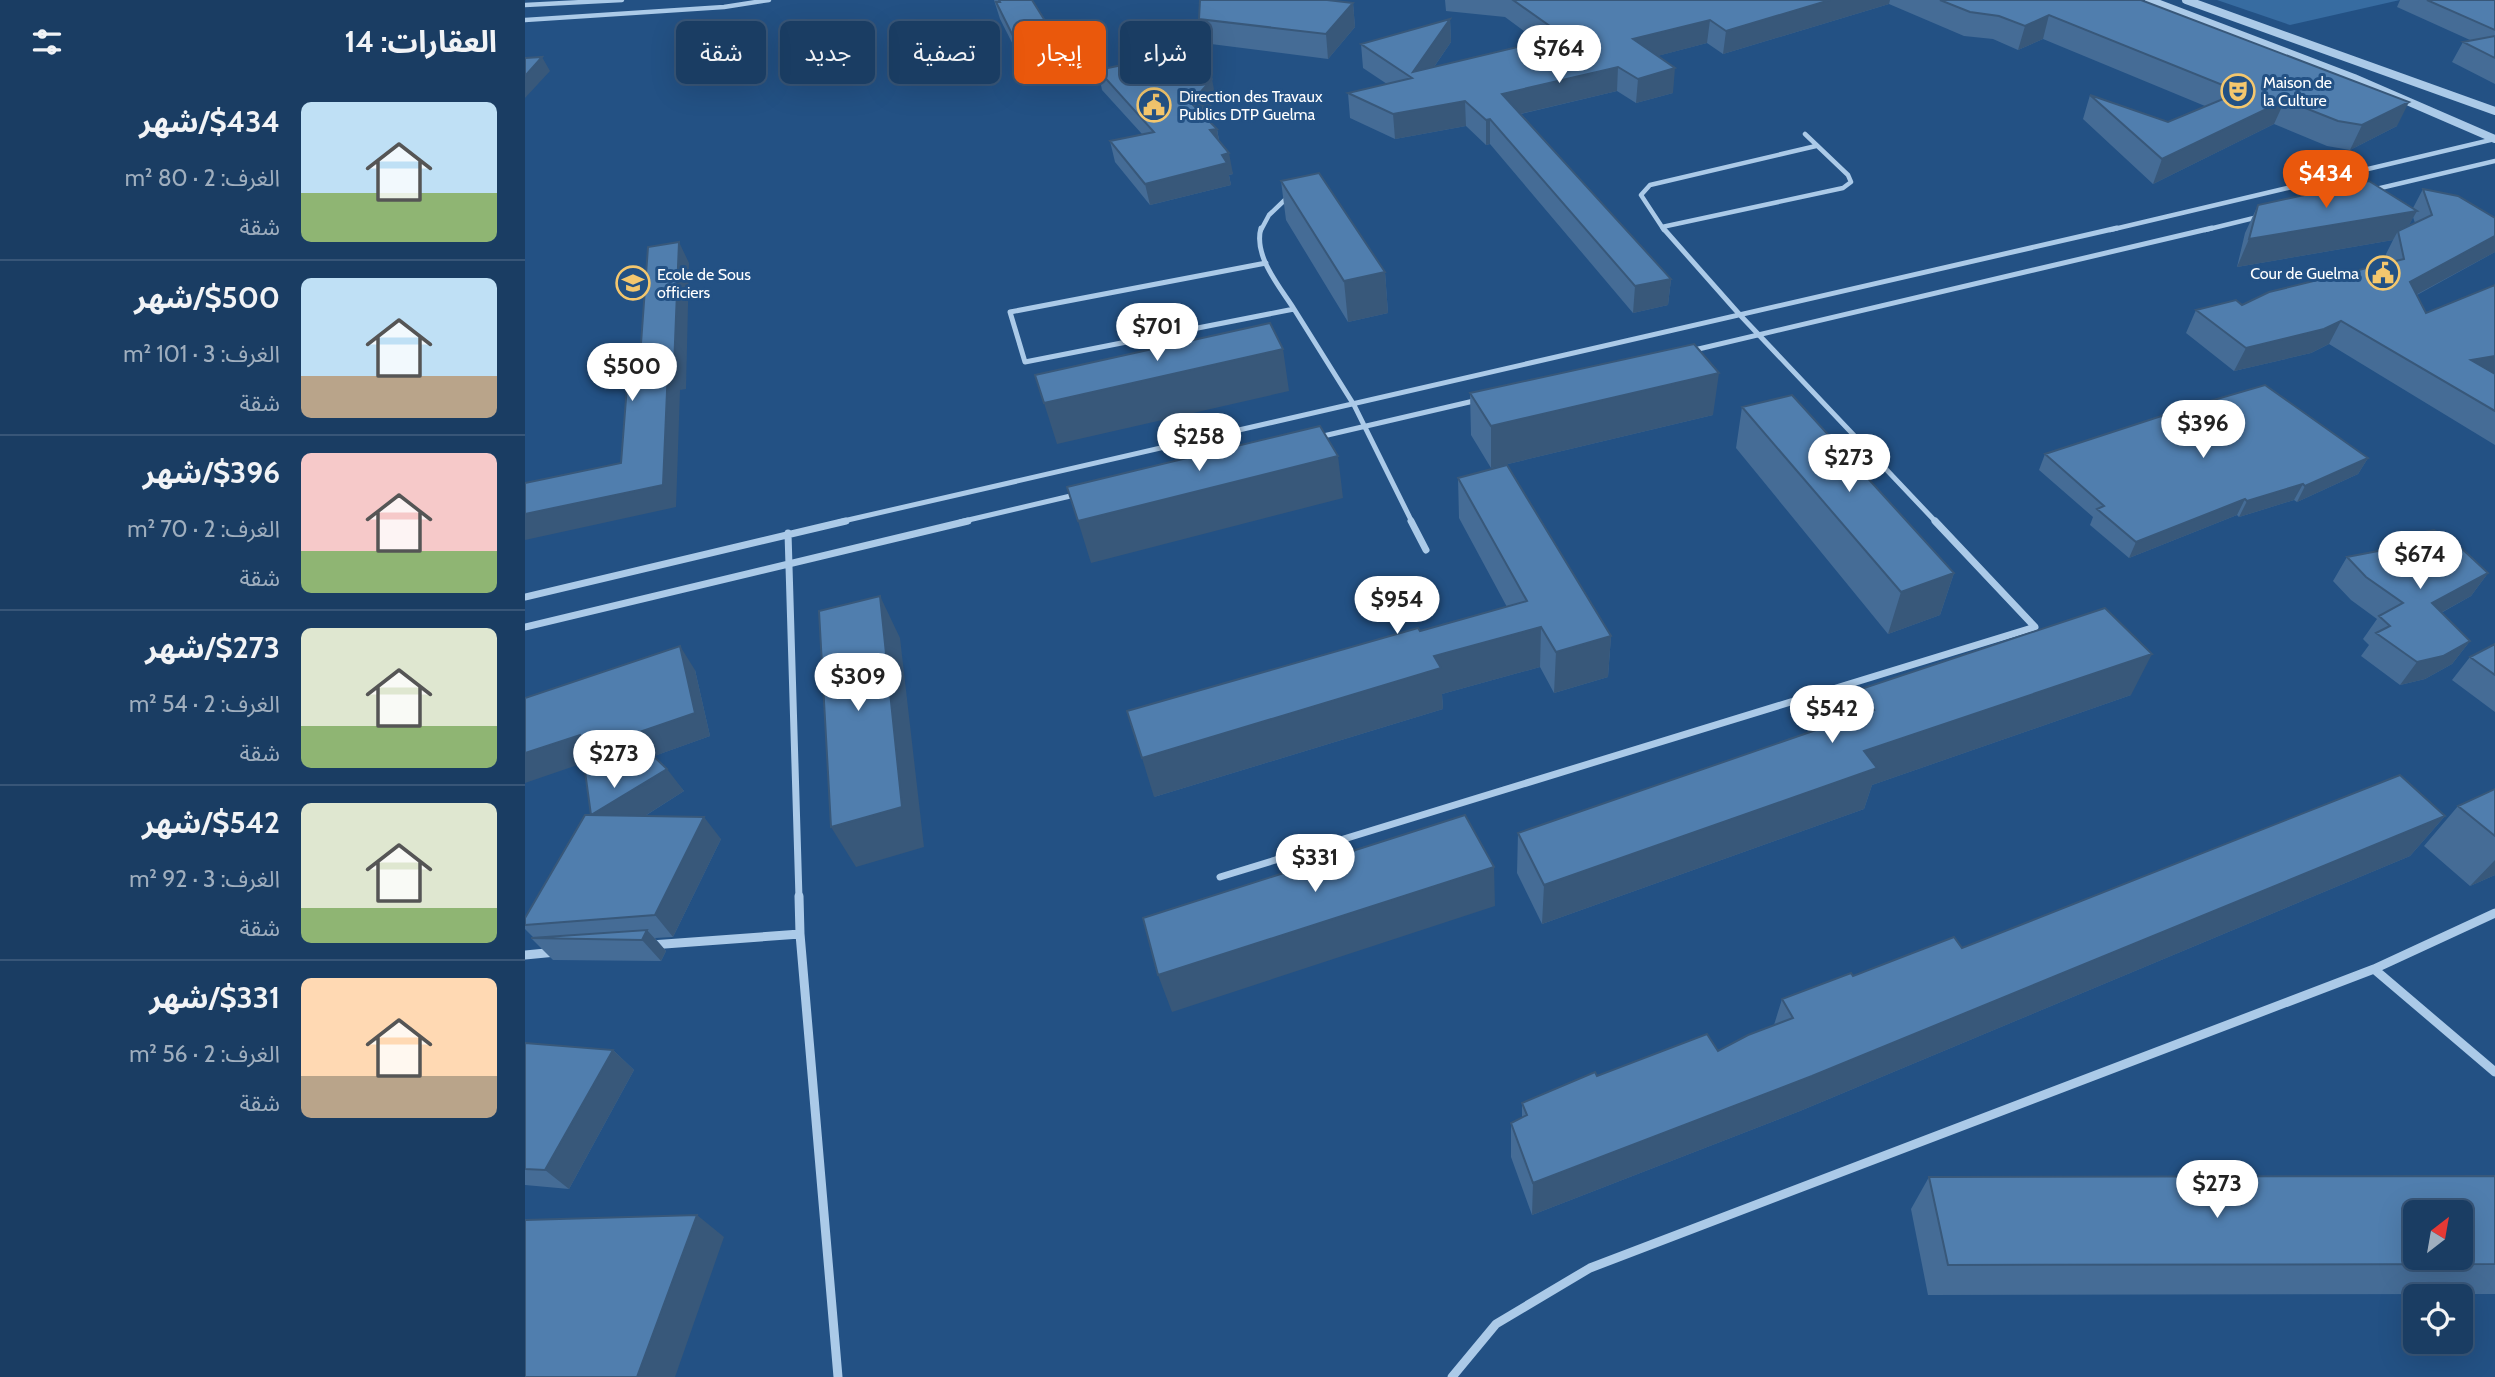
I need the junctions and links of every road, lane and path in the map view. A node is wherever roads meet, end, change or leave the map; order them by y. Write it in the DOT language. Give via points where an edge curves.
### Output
graph roads {
  1 [pos="622,0"];
  2 [pos="769,0"];
  3 [pos="2149,0"];
  4 [pos="2186,0"];
  5 [pos="526,3"];
  6 [pos="525,20"];
  7 [pos="2495,111"];
  8 [pos="1805,134"];
  9 [pos="2495,139"];
  10 [pos="1816,146"];
  11 [pos="2495,161"];
  12 [pos="1293,192"];
  13 [pos="2361,193"];
  14 [pos="2267,215"];
  15 [pos="1662,227"];
  16 [pos="1266,262"];
  17 [pos="1294,309"];
  18 [pos="1740,315"];
  19 [pos="1759,335"];
  20 [pos="1680,353"];
  21 [pos="1482,399"];
  22 [pos="1354,405"];
  23 [pos="1363,427"];
  24 [pos="1310,439"];
  25 [pos="1084,493"];
  26 [pos="788,533"];
  27 [pos="1426,550"];
  28 [pos="791,563"];
  29 [pos="525,597"];
  30 [pos="525,627"];
  31 [pos="1220,877"];
  32 [pos="2495,913"];
  33 [pos="800,934"];
  34 [pos="635,947"];
  35 [pos="566,952"];
  36 [pos="525,955"];
  37 [pos="2374,969"];
  38 [pos="2495,1072"];
  39 [pos="838,1377"];
  40 [pos="1452,1377"];
  1 -- 5 [label="street"];
  2 -- 6 [label="street"];
  3 -- 9 [label="street" via="2354,78"];
  4 -- 7 [label="street"];
  8 -- 10 [label="street"];
  9 -- 18 [label="street"];
  10 -- 15 [label="street" via="1650,185 1641,195"];
  10 -- 15 [label="street" via="1851,183"];
  11 -- 13 [label="street"];
  12 -- 16 [label="street" via="1263,224 1259,238"];
  14 -- 19 [label="street"];
  15 -- 18 [label="street"];
  16 -- 17 [label="street"];
  16 -- 17 [label="street" via="1010,312 1025,362"];
  17 -- 22 [label="street"];
  18 -- 19 [label="street"];
  18 -- 22 [label="street"];
  19 -- 20 [label="street"];
  19 -- 31 [label="street" via="2035,627"];
  21 -- 23 [label="street"];
  22 -- 23 [label="street"];
  22 -- 26 [label="street"];
  23 -- 24 [label="street"];
  23 -- 27 [label="street"];
  25 -- 28 [label="street"];
  26 -- 28 [label="street"];
  26 -- 29 [label="street"];
  28 -- 30 [label="street"];
  28 -- 33 [label="street"];
  32 -- 37 [label="street"];
  33 -- 34 [label="street"];
  33 -- 39 [label="street"];
  35 -- 36 [label="street"];
  37 -- 38 [label="street"];
  37 -- 40 [label="street" via="1590,1268 1496,1324"];
}
